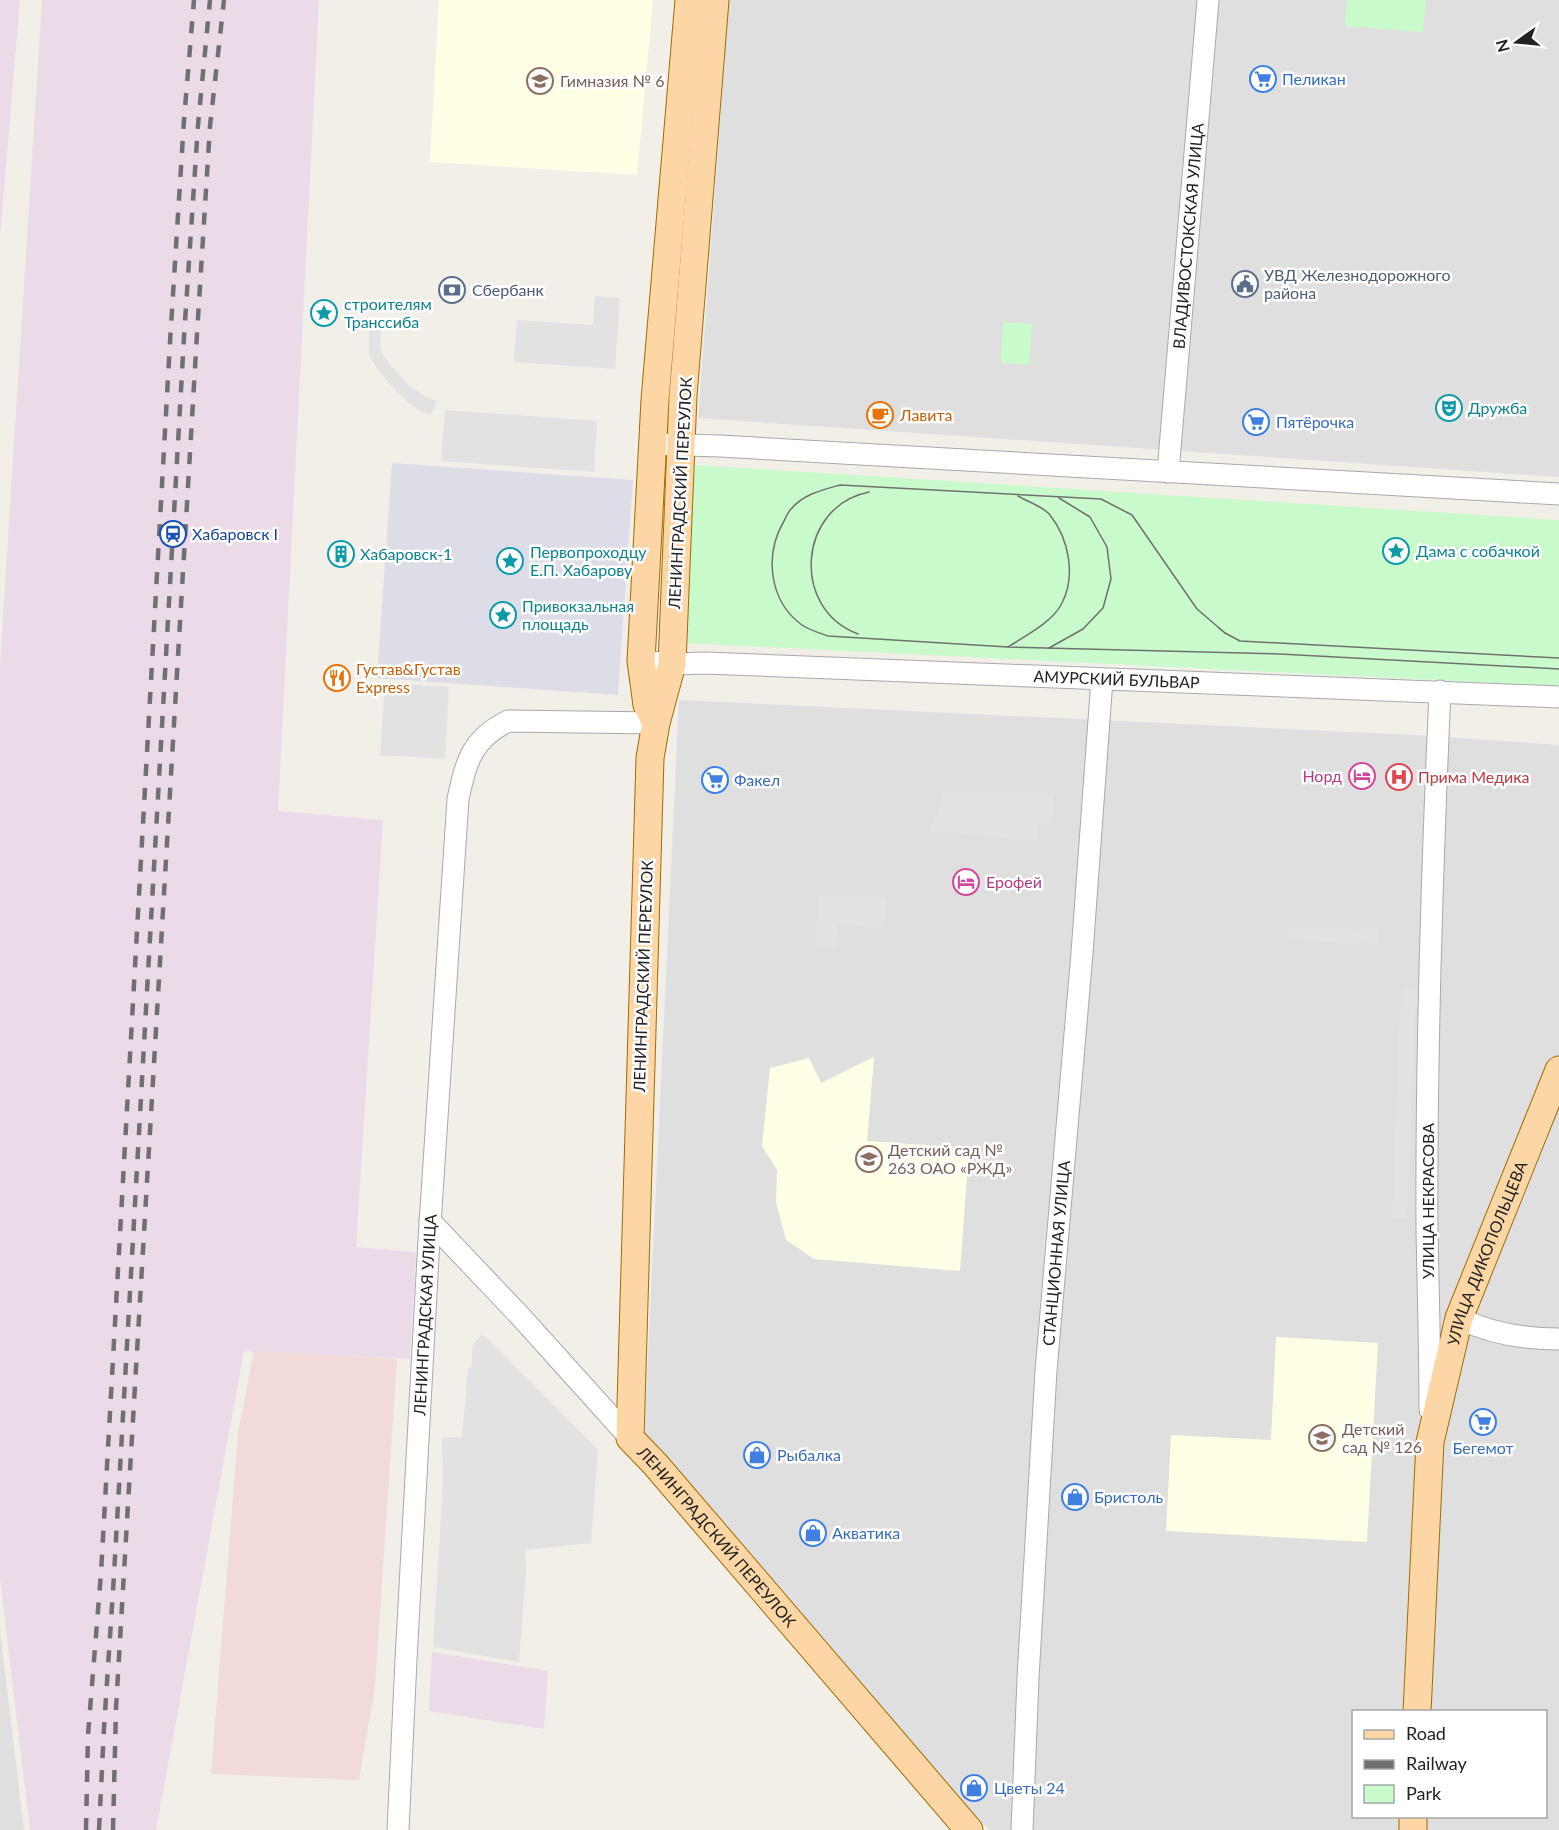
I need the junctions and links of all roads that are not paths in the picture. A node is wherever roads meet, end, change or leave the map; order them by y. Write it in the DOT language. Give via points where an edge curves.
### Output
graph roads {
  1 [pos="689,0"];
  2 [pos="715,0"];
  3 [pos="1208,0"];
  4 [pos="652,444"];
  5 [pos="682,446"];
  6 [pos="1168,472"];
  7 [pos="1559,494"];
  8 [pos="641,662"];
  9 [pos="672,664"];
  10 [pos="1102,679"];
  11 [pos="1440,691"];
  12 [pos="1559,697"];
  13 [pos="656,723"];
  14 [pos="1559,1070"];
  15 [pos="430,1221"];
  16 [pos="1459,1318"];
  17 [pos="1559,1339"];
  18 [pos="630,1438"];
  19 [pos="1430,1442"];
  20 [pos="1417,1710"];
  21 [pos="398,1830"];
  22 [pos="969,1830"];
  23 [pos="1022,1830"];
  1 -- 4 [label="main road, ЛЕНИНГРАДСКИЙ ПЕРЕУЛОК"];
  2 -- 5 [label="main road, ЛЕНИНГРАДСКИЙ ПЕРЕУЛОК"];
  3 -- 6 [label="street, ВЛАДИВОСТОКСКАЯ УЛИЦА"];
  4 -- 5 [label="street"];
  4 -- 8 [label="main road, ЛЕНИНГРАДСКИЙ ПЕРЕУЛОК"];
  5 -- 6 [label="street"];
  5 -- 9 [label="main road, ЛЕНИНГРАДСКИЙ ПЕРЕУЛОК"];
  6 -- 7 [label="street"];
  8 -- 9 [label="street, АМУРСКИЙ БУЛЬВАР"];
  8 -- 13 [label="main road, ЛЕНИНГРАДСКИЙ ПЕРЕУЛОК" via="647,705"];
  9 -- 10 [label="street, АМУРСКИЙ БУЛЬВАР"];
  9 -- 13 [label="main road, ЛЕНИНГРАДСКИЙ ПЕРЕУЛОК"];
  10 -- 11 [label="street, АМУРСКИЙ БУЛЬВАР"];
  10 -- 23 [label="street, СТАНЦИОННАЯ УЛИЦА" via="1046,1371"];
  11 -- 12 [label="street, АМУРСКИЙ БУЛЬВАР"];
  11 -- 19 [label="street, УЛИЦА НЕКРАСОВА" via="1430,954"];
  13 -- 15 [label="street, ЛЕНИНГРАДСКАЯ УЛИЦА" via="507,721 474,747 458,799"];
  13 -- 18 [label="main road, ЛЕНИНГРАДСКИЙ ПЕРЕУЛОК" via="650,758"];
  14 -- 16 [label="main road, УЛИЦА ДИКОПОЛЬЦЕВА"];
  15 -- 18 [label="street"];
  15 -- 21 [label="street, ЛЕНИНГРАДСКАЯ УЛИЦА"];
  16 -- 17 [label="street" via="1476,1327 1533,1339"];
  16 -- 19 [label="main road, УЛИЦА ДИКОПОЛЬЦЕВА"];
  18 -- 22 [label="main road, ЛЕНИНГРАДСКИЙ ПЕРЕУЛОК"];
  19 -- 20 [label="main road, УЛИЦА НЕКРАСОВА"];
}
